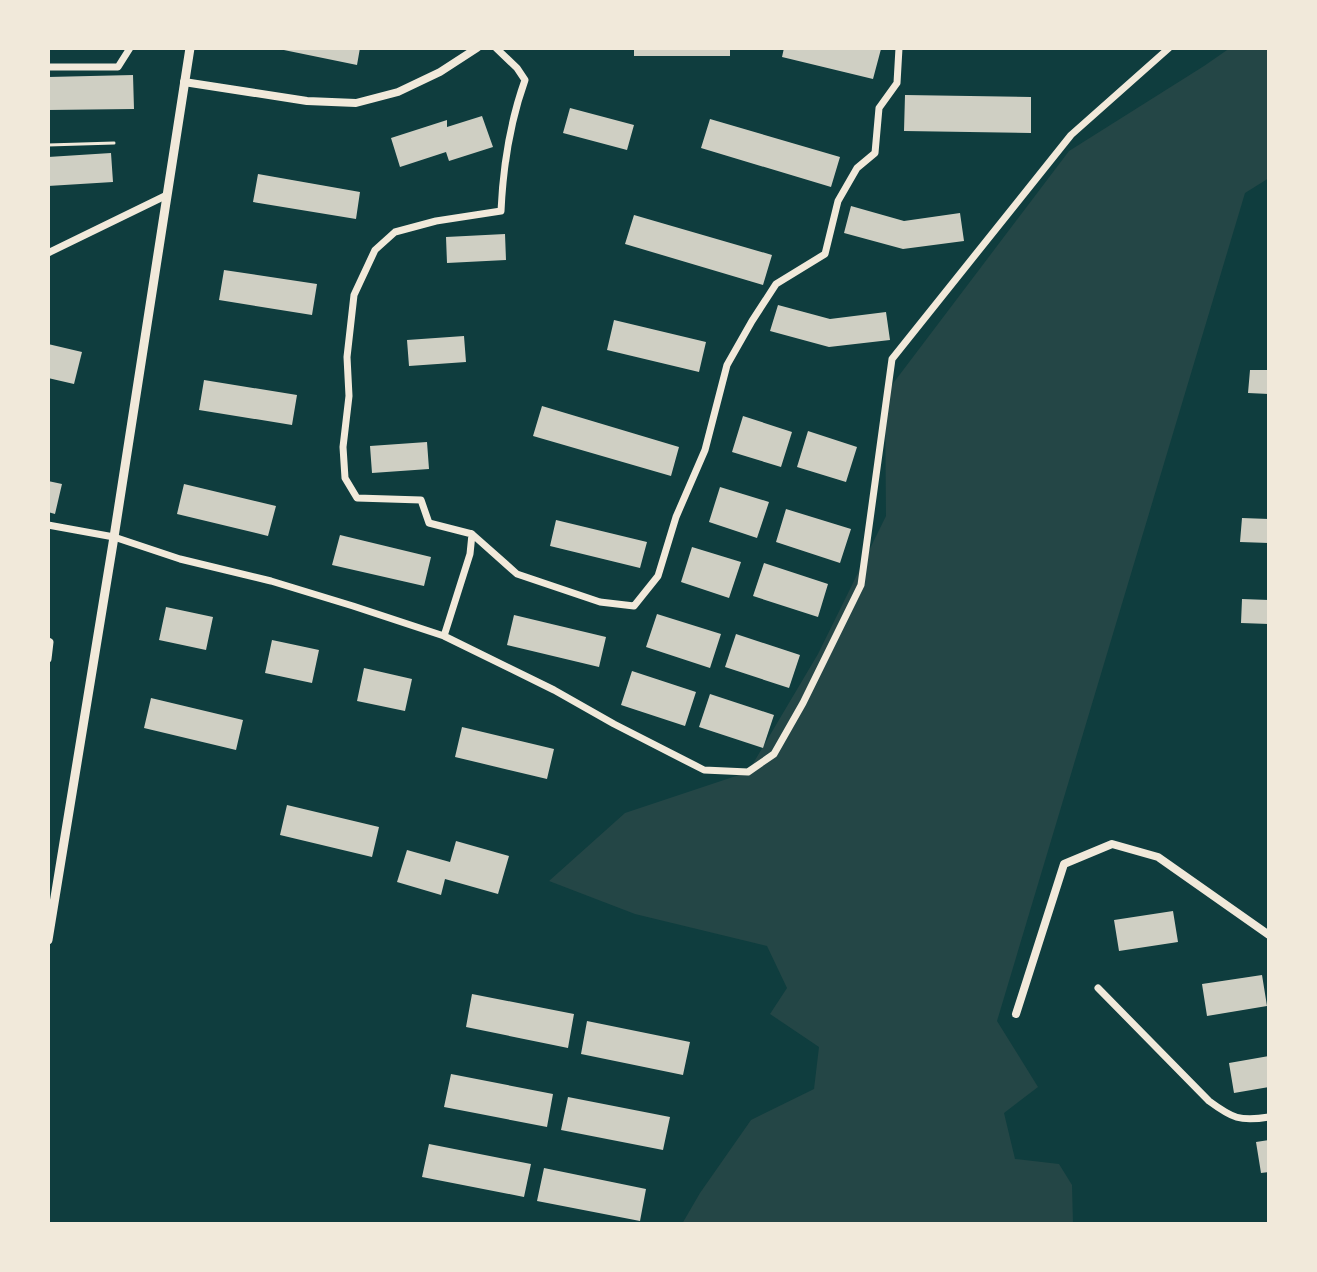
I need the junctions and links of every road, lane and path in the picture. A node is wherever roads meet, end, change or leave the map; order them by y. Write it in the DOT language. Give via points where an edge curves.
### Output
graph roads {
  1 [pos="130,48"];
  2 [pos="190,48"];
  3 [pos="477,48"];
  4 [pos="496,48"];
  5 [pos="899,48"];
  6 [pos="1169,48"];
  7 [pos="48,67"];
  8 [pos="184,82"];
  9 [pos="114,143"];
  10 [pos="48,145"];
  11 [pos="167,195"];
  12 [pos="51,249"];
  13 [pos="48,525"];
  14 [pos="472,534"];
  15 [pos="114,537"];
  16 [pos="444,636"];
  17 [pos="48,641"];
  18 [pos="48,659"];
  19 [pos="1269,935"];
  20 [pos="48,940"];
  21 [pos="1098,988"];
  22 [pos="1016,1014"];
  23 [pos="1269,1117"];
  1 -- 7 [label="street" via="118,67"];
  2 -- 8 [label="main road"];
  3 -- 8 [label="street" via="398,92 356,103"];
  4 -- 14 [label="street" via="525,80 515,106 501,211 395,232 375,250 354,295 347,357 345,478 357,498 421,500 429,523"];
  5 -- 14 [label="street" via="897,83 879,108 875,153 857,168 838,201 825,254 776,284 727,365 705,450 658,576 634,606 600,602 517,574"];
  6 -- 16 [label="street" via="1071,135 892,359 861,585 774,754 748,772 704,770"];
  8 -- 11 [label="main road"];
  9 -- 10 [label="lane"];
  11 -- 12 [label="street"];
  11 -- 15 [label="main road"];
  13 -- 15 [label="street"];
  14 -- 16 [label="street"];
  15 -- 16 [label="street"];
  15 -- 20 [label="main road"];
  17 -- 18 [label="street"];
  19 -- 22 [label="street" via="1158,857 1112,844 1064,864"];
  21 -- 23 [label="street" via="1209,1101 1240,1119"];
}
